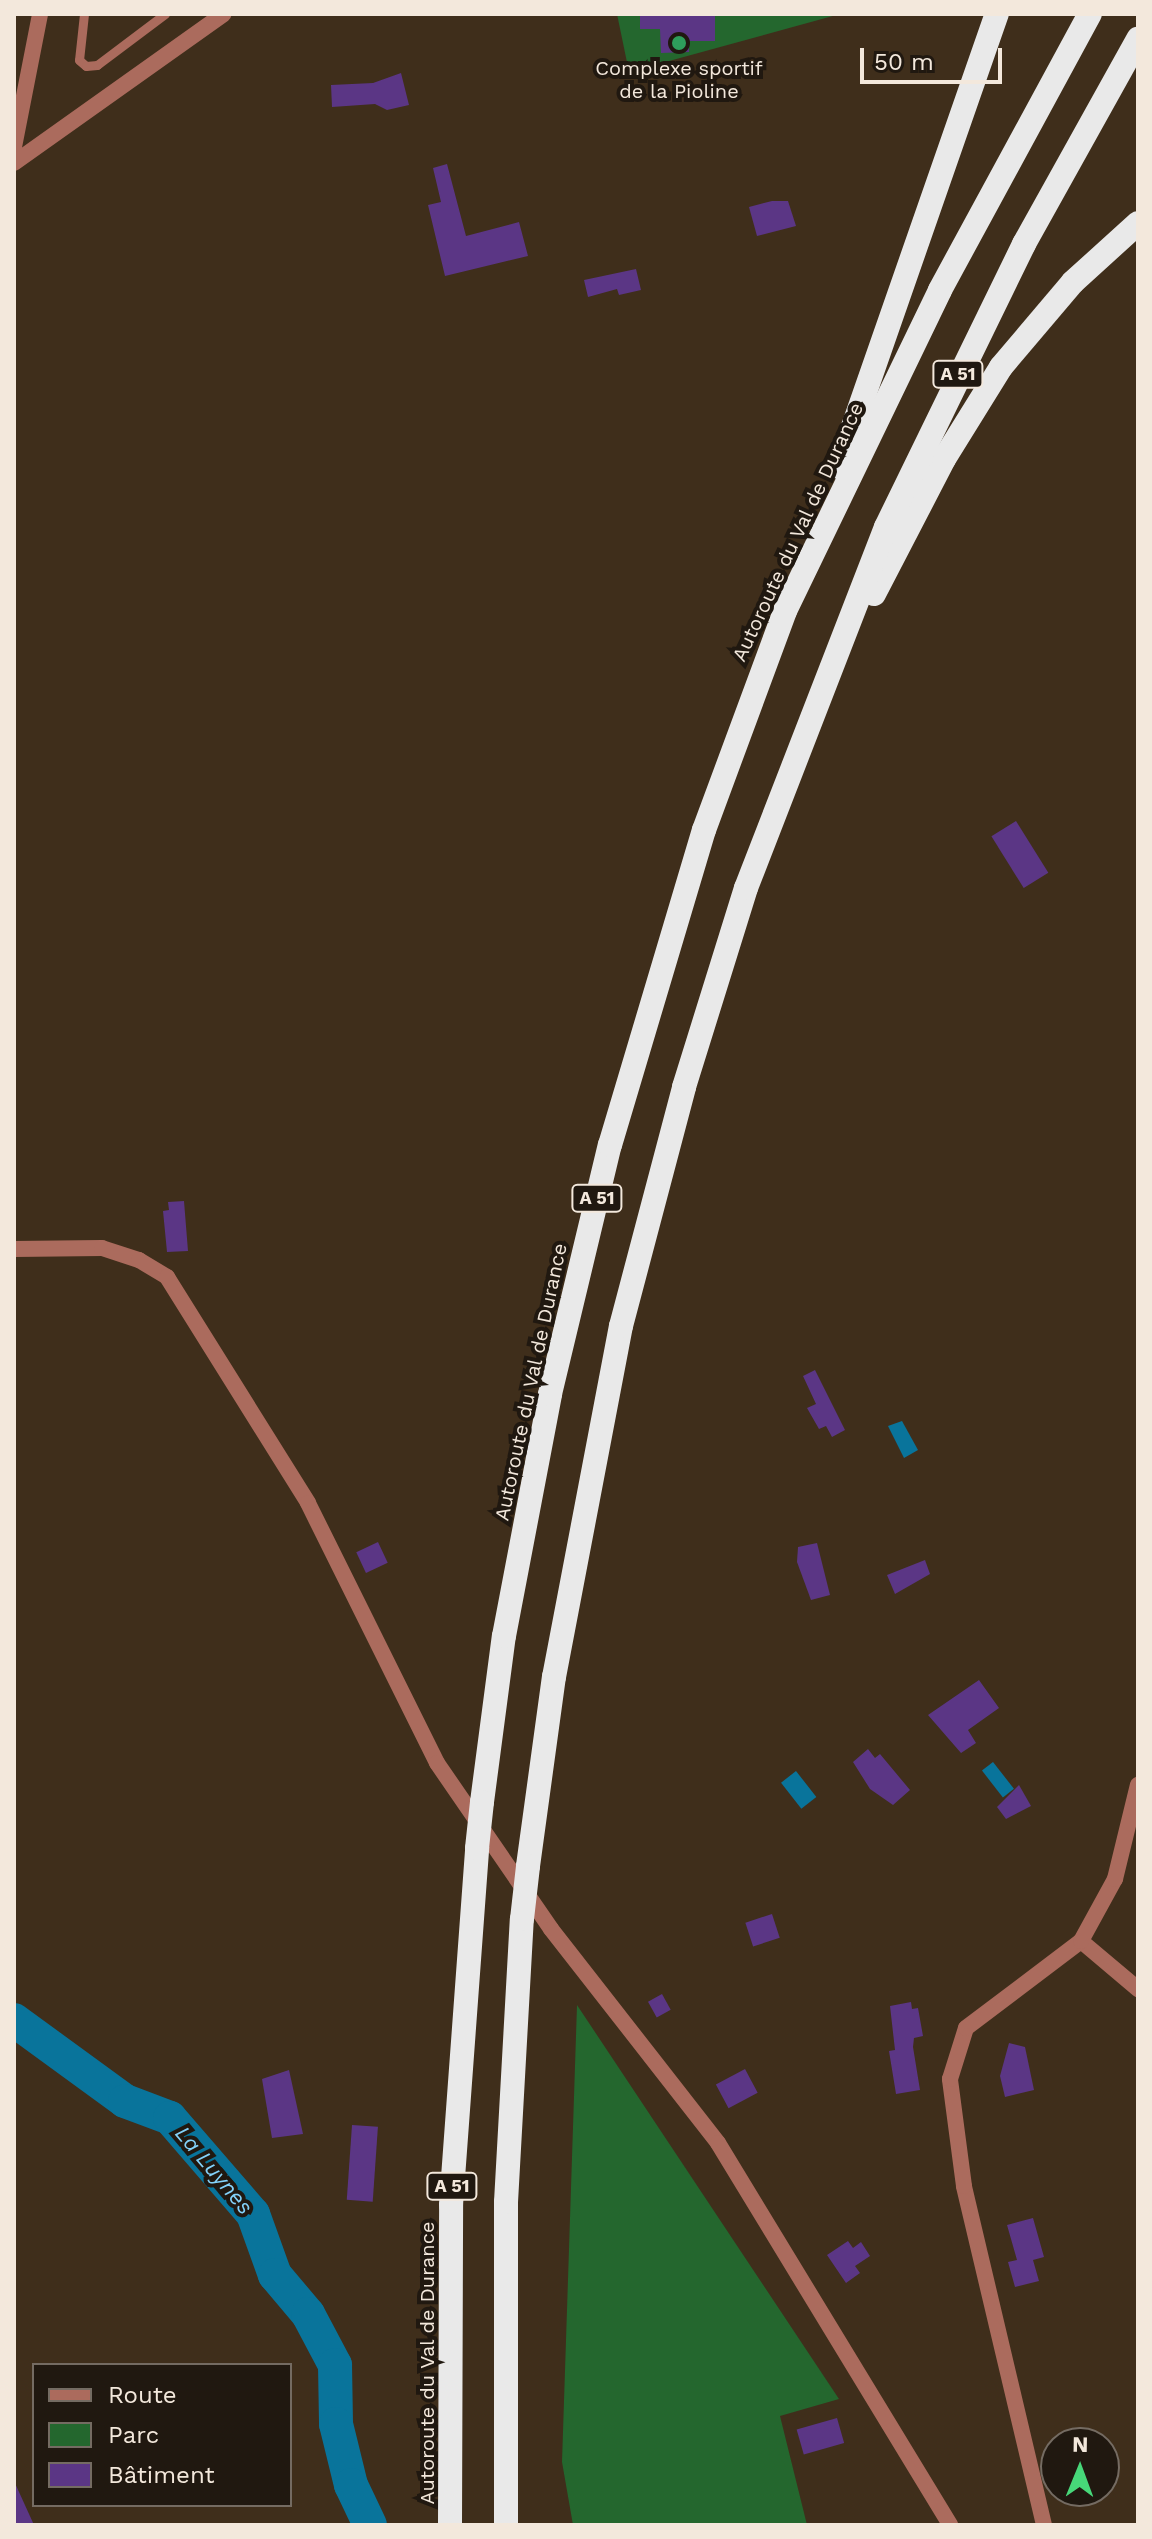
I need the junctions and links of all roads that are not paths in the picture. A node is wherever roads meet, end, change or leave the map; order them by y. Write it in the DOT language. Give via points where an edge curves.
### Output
graph roads {
  1 [pos="40,14"];
  2 [pos="84,14"];
  3 [pos="165,14"];
  4 [pos="224,14"];
  5 [pos="997,14"];
  6 [pos="1090,14"];
  7 [pos="1138,39"];
  8 [pos="14,147"];
  9 [pos="14,163"];
  10 [pos="1138,223"];
  11 [pos="785,611"];
  12 [pos="806,723"];
  13 [pos="14,1249"];
  14 [pos="1138,1785"];
  15 [pos="1081,1941"];
  16 [pos="1138,1989"];
  17 [pos="450,2525"];
  18 [pos="506,2525"];
  19 [pos="950,2525"];
  20 [pos="1044,2525"];
  1 -- 8 [label="street"];
  2 -- 3 [label="lane" via="79,60 86,66 97,65"];
  4 -- 9 [label="street"];
  5 -- 11 [label="highway" via="919,246"];
  6 -- 11 [label="highway, Autoroute du Val de Durance / A 51" via="940,290"];
  7 -- 12 [label="highway, A 51" via="1075,146 972,346 886,527"];
  10 -- 12 [label="highway" via="1035,322 975,405"];
  11 -- 17 [label="highway, Autoroute du Val de Durance / A 51, bridge" via="704,830 610,1145 533,1474 477,1848 451,2205"];
  12 -- 18 [label="highway, A 51, bridge" via="715,985 621,1326 574,1556 522,1919 506,2202"];
  13 -- 19 [label="street" via="102,1248 139,1260 167,1277 308,1503 437,1763 551,1929 718,2143"];
  14 -- 15 [label="street" via="1115,1879"];
  15 -- 16 [label="street"];
  15 -- 20 [label="street" via="966,2028 950,2079 964,2186"];
}
